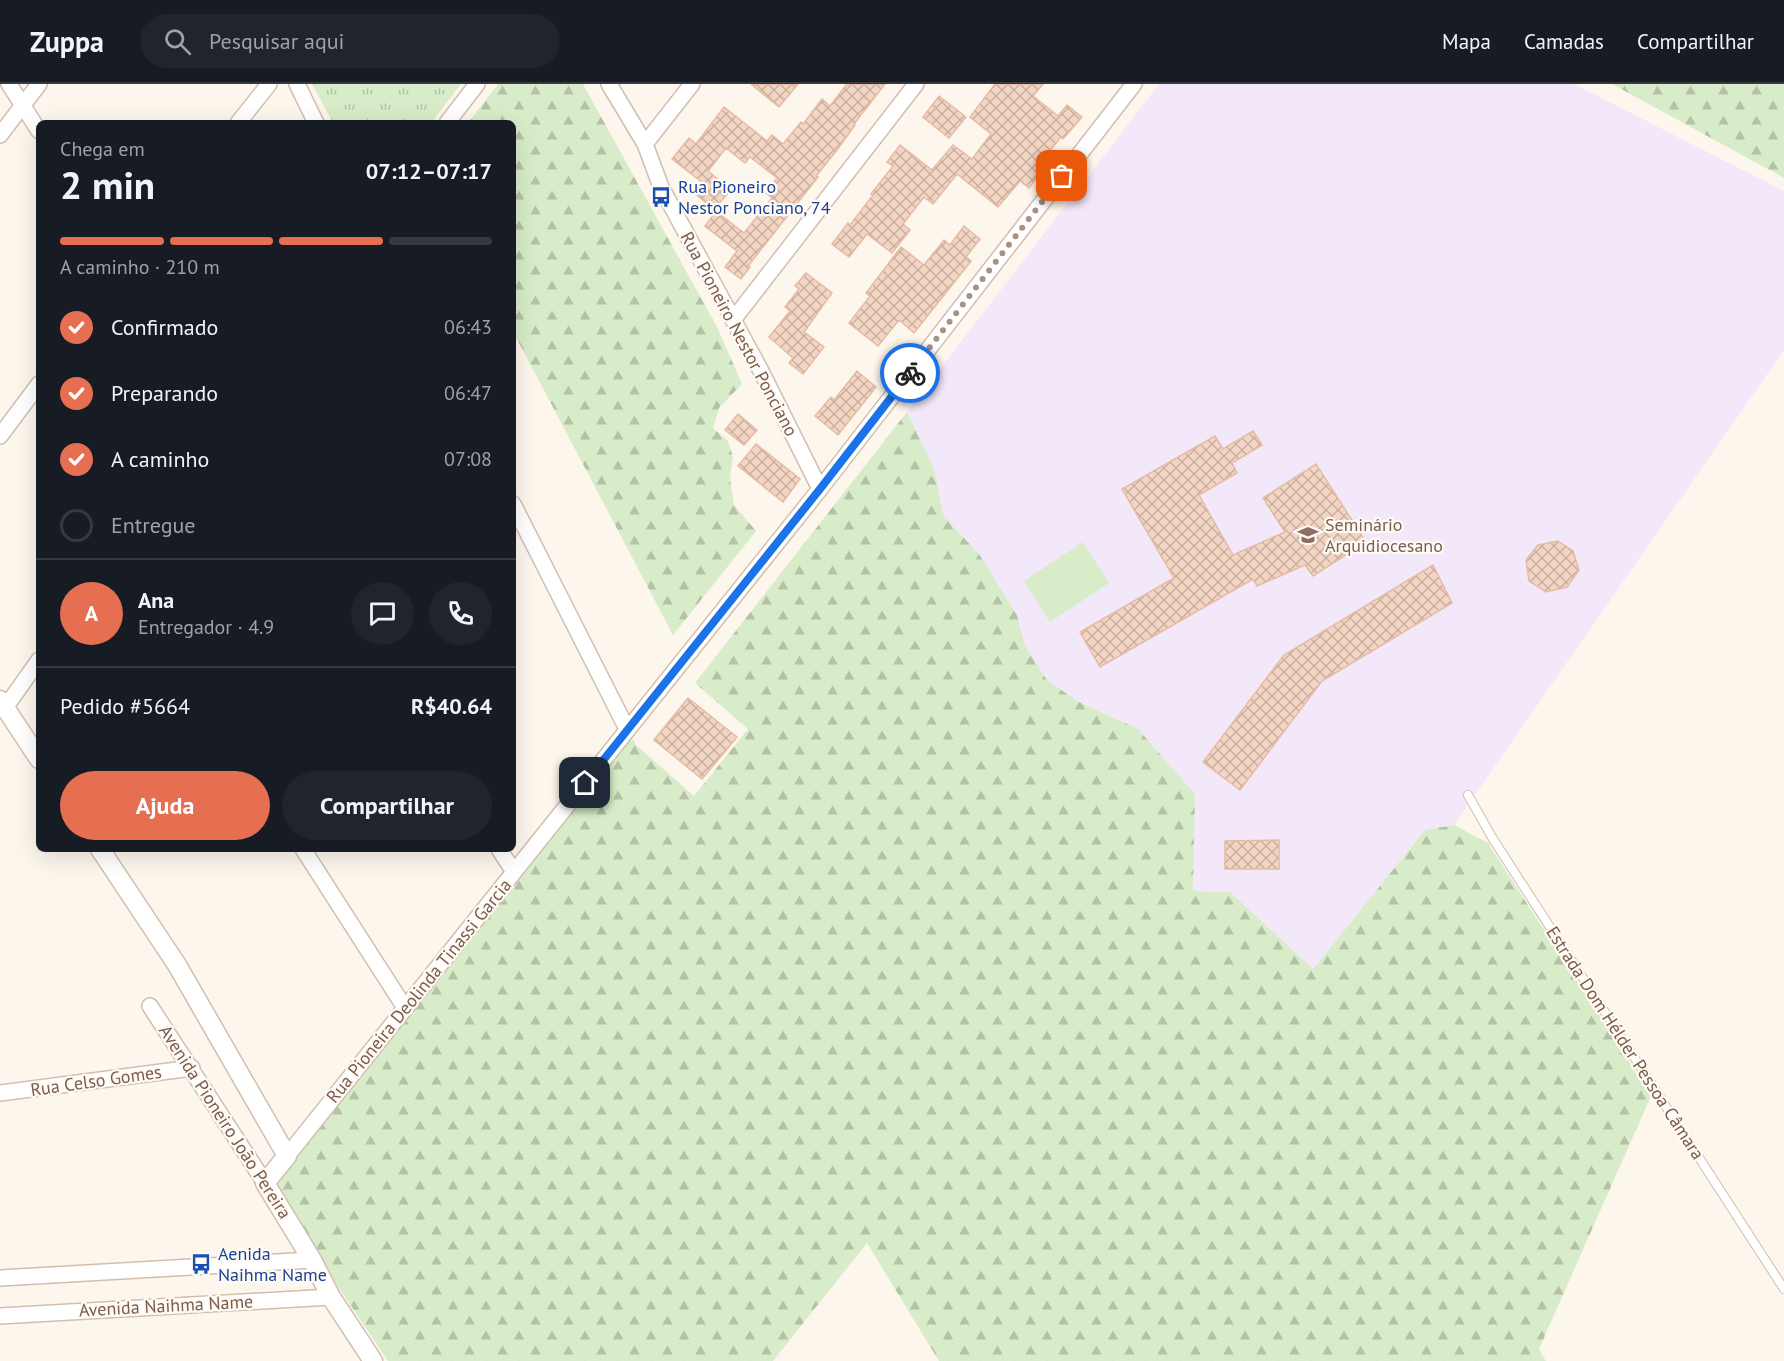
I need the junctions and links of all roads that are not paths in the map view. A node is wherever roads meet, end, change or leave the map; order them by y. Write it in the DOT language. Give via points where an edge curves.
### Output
graph roads {
  1 [pos="9,84"];
  2 [pos="39,84"];
  3 [pos="269,84"];
  4 [pos="297,84"];
  5 [pos="477,84"];
  6 [pos="609,84"];
  7 [pos="692,84"];
  8 [pos="916,84"];
  9 [pos="1134,84"];
  10 [pos="23,105"];
  11 [pos="240,120"];
  12 [pos="315,120"];
  13 [pos="449,120"];
  14 [pos="36,126"];
  15 [pos="0,135"];
  16 [pos="645,144"];
  17 [pos="733,320"];
  18 [pos="36,388"];
  19 [pos="0,436"];
  20 [pos="820,489"];
  21 [pos="516,510"];
  22 [pos="36,664"];
  23 [pos="2,704"];
  24 [pos="627,729"];
  25 [pos="36,755"];
  26 [pos="1468,795"];
  27 [pos="101,852"];
  28 [pos="305,852"];
  29 [pos="501,852"];
  30 [pos="514,872"];
  31 [pos="150,1006"];
  32 [pos="405,1008"];
  33 [pos="192,1068"];
  34 [pos="0,1093"];
  35 [pos="287,1155"];
  36 [pos="265,1183"];
  37 [pos="312,1260"];
  38 [pos="0,1278"];
  39 [pos="1784,1289"];
  40 [pos="331,1297"];
  41 [pos="0,1316"];
  42 [pos="373,1361"];
  1 -- 10 [label="street"];
  2 -- 10 [label="street"];
  3 -- 11 [label="street"];
  4 -- 12 [label="street"];
  5 -- 13 [label="street"];
  6 -- 16 [label="street, Rua Pioneiro Nestor Ponciano"];
  7 -- 16 [label="street"];
  8 -- 17 [label="street"];
  9 -- 20 [label="street, Rua Pioneira Deolinda Tinassi Garcia"];
  10 -- 14 [label="street"];
  10 -- 15 [label="street"];
  16 -- 17 [label="street, Rua Pioneiro Nestor Ponciano" via="661,187"];
  17 -- 20 [label="street, Rua Pioneiro Nestor Ponciano"];
  18 -- 19 [label="street"];
  20 -- 24 [label="street, Rua Pioneira Deolinda Tinassi Garcia"];
  21 -- 24 [label="street"];
  22 -- 23 [label="street"];
  23 -- 25 [label="street"];
  24 -- 30 [label="street, Rua Pioneira Deolinda Tinassi Garcia"];
  26 -- 39 [label="lane, Estrada Dom Hélder Pessoa Câmara"];
  27 -- 35 [label="street, Avenida Pioneiro João Pereira" via="177,965"];
  28 -- 32 [label="street"];
  29 -- 30 [label="street"];
  30 -- 32 [label="street, Rua Pioneira Deolinda Tinassi Garcia"];
  31 -- 33 [label="street, Avenida Pioneiro João Pereira"];
  32 -- 35 [label="street, Rua Pioneira Deolinda Tinassi Garcia"];
  33 -- 34 [label="street, Rua Celso Gomes"];
  33 -- 36 [label="street, Avenida Pioneiro João Pereira"];
  35 -- 36 [label="street, Rua Pioneira Deolinda Tinassi Garcia"];
  36 -- 37 [label="street, Avenida Pioneiro João Pereira"];
  37 -- 38 [label="street, Avenida Naihma Name"];
  37 -- 40 [label="street, Avenida Pioneiro João Pereira"];
  40 -- 41 [label="street, Avenida Naihma Name"];
  40 -- 42 [label="street, Avenida Pioneiro João Pereira"];
}
